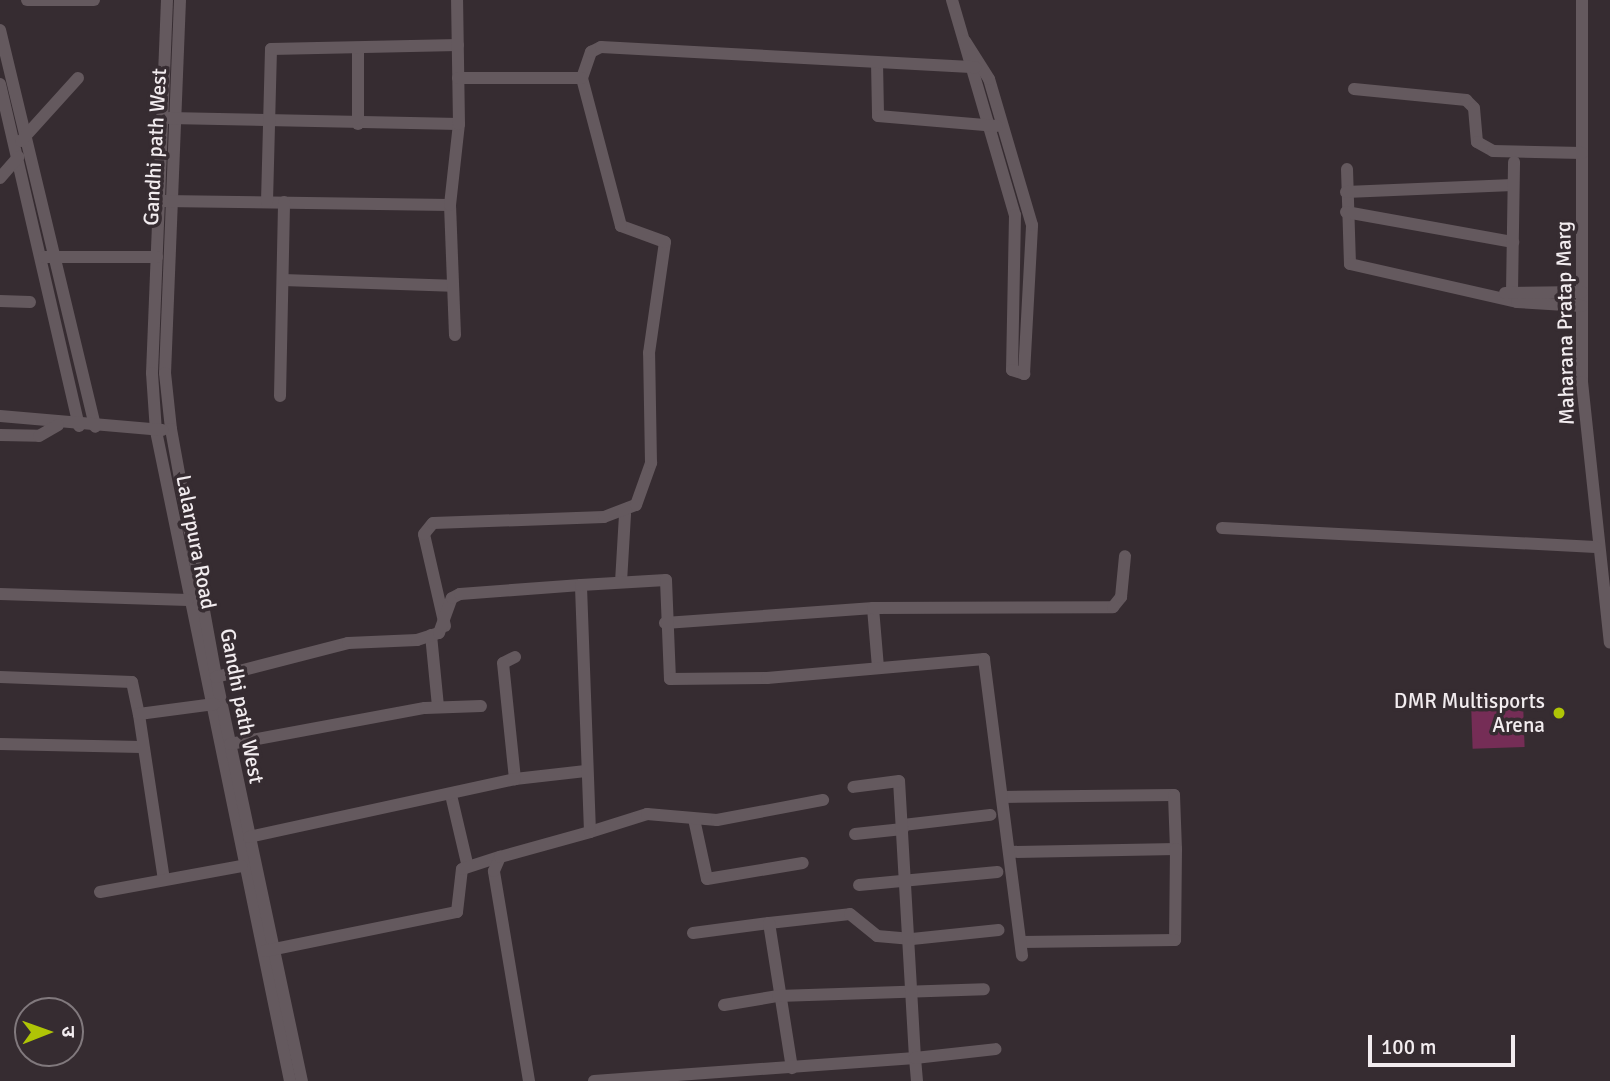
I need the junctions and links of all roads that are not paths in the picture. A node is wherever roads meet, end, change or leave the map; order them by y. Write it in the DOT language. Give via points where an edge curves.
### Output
graph roads {
  1 [pos="27,0"];
  2 [pos="93,0"];
  3 [pos="167,0"];
  4 [pos="180,0"];
  5 [pos="457,0"];
  6 [pos="952,0"];
  7 [pos="1582,0"];
  8 [pos="0,30"];
  9 [pos="965,41"];
  10 [pos="458,45"];
  11 [pos="358,48"];
  12 [pos="3,53"];
  13 [pos="877,62"];
  14 [pos="970,67"];
  15 [pos="984,67"];
  16 [pos="78,78"];
  17 [pos="458,78"];
  18 [pos="582,78"];
  19 [pos="0,84"];
  20 [pos="1354,89"];
  21 [pos="159,118"];
  22 [pos="177,119"];
  23 [pos="271,120"];
  24 [pos="358,124"];
  25 [pos="459,124"];
  26 [pos="10,125"];
  27 [pos="1004,125"];
  28 [pos="990,126"];
  29 [pos="25,136"];
  30 [pos="0,138"];
  31 [pos="17,152"];
  32 [pos="1582,153"];
  33 [pos="1514,162"];
  34 [pos="1017,164"];
  35 [pos="1002,169"];
  36 [pos="1347,169"];
  37 [pos="0,178"];
  38 [pos="1513,185"];
  39 [pos="1346,192"];
  40 [pos="165,201"];
  41 [pos="267,202"];
  42 [pos="284,202"];
  43 [pos="450,205"];
  44 [pos="1013,209"];
  45 [pos="1029,209"];
  46 [pos="1346,212"];
  47 [pos="1513,242"];
  48 [pos="46,257"];
  49 [pos="157,257"];
  50 [pos="283,280"];
  51 [pos="451,286"];
  52 [pos="1512,292"];
  53 [pos="1582,292"];
  54 [pos="1494,295"];
  55 [pos="0,301"];
  56 [pos="30,302"];
  57 [pos="1582,306"];
  58 [pos="455,335"];
  59 [pos="280,396"];
  60 [pos="0,415"];
  61 [pos="58,425"];
  62 [pos="79,426"];
  63 [pos="95,427"];
  64 [pos="171,429"];
  65 [pos="156,430"];
  66 [pos="0,435"];
  67 [pos="625,514"];
  68 [pos="1222,528"];
  69 [pos="1595,547"];
  70 [pos="1125,556"];
  71 [pos="621,582"];
  72 [pos="581,585"];
  73 [pos="0,594"];
  74 [pos="188,600"];
  75 [pos="873,608"];
  76 [pos="665,623"];
  77 [pos="445,626"];
  78 [pos="431,635"];
  79 [pos="1610,643"];
  80 [pos="514,657"];
  81 [pos="878,667"];
  82 [pos="0,677"];
  83 [pos="215,677"];
  84 [pos="215,704"];
  85 [pos="481,706"];
  86 [pos="438,707"];
  87 [pos="139,714"];
  88 [pos="0,744"];
  89 [pos="230,744"];
  90 [pos="141,747"];
  91 [pos="586,771"];
  92 [pos="515,779"];
  93 [pos="853,787"];
  94 [pos="451,795"];
  95 [pos="1002,797"];
  96 [pos="823,800"];
  97 [pos="990,815"];
  98 [pos="694,819"];
  99 [pos="903,827"];
  100 [pos="590,832"];
  101 [pos="855,834"];
  102 [pos="249,837"];
  103 [pos="1176,849"];
  104 [pos="1009,852"];
  105 [pos="500,857"];
  106 [pos="467,863"];
  107 [pos="803,863"];
  108 [pos="242,866"];
  109 [pos="997,872"];
  110 [pos="164,880"];
  111 [pos="908,881"];
  112 [pos="859,885"];
  113 [pos="100,892"];
  114 [pos="769,923"];
  115 [pos="999,930"];
  116 [pos="693,933"];
  117 [pos="912,939"];
  118 [pos="1021,942"];
  119 [pos="265,950"];
  120 [pos="1022,956"];
  121 [pos="984,989"];
  122 [pos="914,991"];
  123 [pos="778,996"];
  124 [pos="724,1005"];
  125 [pos="996,1049"];
  126 [pos="915,1058"];
  127 [pos="792,1068"];
  128 [pos="290,1081"];
  129 [pos="302,1081"];
  130 [pos="529,1081"];
  131 [pos="594,1081"];
  132 [pos="917,1081"];
  1 -- 2 [label="street"];
  3 -- 21 [label="street, Lalarpura Road"];
  4 -- 22 [label="street, Gandhi path West"];
  5 -- 10 [label="street"];
  6 -- 9 [label="street"];
  7 -- 32 [label="street, Maharana Pratap Marg"];
  8 -- 12 [label="street"];
  9 -- 14 [label="street"];
  9 -- 15 [label="street"];
  10 -- 11 [label="street"];
  10 -- 17 [label="street"];
  11 -- 23 [label="street" via="271,49"];
  11 -- 24 [label="street"];
  12 -- 29 [label="street"];
  13 -- 14 [label="street"];
  13 -- 18 [label="street" via="601,47 591,52"];
  13 -- 28 [label="street" via="878,116"];
  14 -- 15 [label="street"];
  14 -- 28 [label="street"];
  15 -- 27 [label="street"];
  16 -- 29 [label="street"];
  17 -- 18 [label="street"];
  17 -- 25 [label="street"];
  18 -- 67 [label="street" via="621,226 665,242 649,353 651,463 636,505"];
  19 -- 26 [label="street"];
  20 -- 32 [label="street" via="1466,100 1474,108 1477,142 1493,151"];
  21 -- 22 [label="street"];
  21 -- 40 [label="street, Lalarpura Road"];
  22 -- 23 [label="street"];
  22 -- 40 [label="street, Gandhi path West"];
  23 -- 24 [label="street"];
  23 -- 41 [label="street"];
  24 -- 25 [label="street"];
  25 -- 43 [label="street"];
  26 -- 30 [label="street"];
  26 -- 31 [label="street"];
  27 -- 28 [label="street"];
  27 -- 34 [label="street"];
  28 -- 35 [label="street"];
  29 -- 31 [label="street"];
  29 -- 48 [label="street"];
  31 -- 37 [label="street"];
  31 -- 48 [label="street"];
  32 -- 53 [label="street, Maharana Pratap Marg"];
  33 -- 38 [label="street"];
  34 -- 35 [label="street"];
  34 -- 45 [label="street"];
  35 -- 44 [label="street"];
  36 -- 39 [label="street"];
  38 -- 39 [label="street"];
  38 -- 47 [label="street"];
  39 -- 46 [label="street"];
  40 -- 41 [label="street"];
  40 -- 49 [label="street, Lalarpura Road"];
  40 -- 64 [label="street, Gandhi path West" via="165,373"];
  41 -- 42 [label="street"];
  42 -- 43 [label="street"];
  42 -- 50 [label="street"];
  43 -- 51 [label="street"];
  44 -- 45 [label="street"];
  44 -- 45 [label="street" via="1018,253 1012,370 1024,374 1035,253"];
  46 -- 47 [label="street"];
  46 -- 54 [label="street" via="1350,264"];
  47 -- 52 [label="street"];
  48 -- 49 [label="street"];
  48 -- 62 [label="street"];
  48 -- 63 [label="street"];
  49 -- 65 [label="street, Lalarpura Road"];
  50 -- 51 [label="street"];
  50 -- 59 [label="street"];
  51 -- 58 [label="street"];
  52 -- 53 [label="street"];
  52 -- 54 [label="street"];
  53 -- 57 [label="street, Maharana Pratap Marg"];
  54 -- 57 [label="street"];
  55 -- 56 [label="street"];
  57 -- 69 [label="street, Maharana Pratap Marg"];
  60 -- 61 [label="street" via="38,416"];
  61 -- 62 [label="street"];
  61 -- 66 [label="street" via="39,436"];
  62 -- 63 [label="street"];
  63 -- 65 [label="street"];
  64 -- 65 [label="street"];
  64 -- 83 [label="street, Gandhi path West"];
  65 -- 74 [label="street, Lalarpura Road"];
  67 -- 71 [label="street"];
  67 -- 77 [label="street" via="433,523 424,534"];
  68 -- 69 [label="street"];
  69 -- 79 [label="street, Maharana Pratap Marg"];
  70 -- 75 [label="street" via="1121,597 1113,607"];
  71 -- 72 [label="street"];
  71 -- 76 [label="street" via="666,580"];
  72 -- 77 [label="street" via="460,594 449,605"];
  72 -- 91 [label="street"];
  73 -- 74 [label="street"];
  74 -- 84 [label="street, Lalarpura Road"];
  75 -- 76 [label="street"];
  75 -- 81 [label="street"];
  76 -- 81 [label="street" via="670,679"];
  77 -- 78 [label="street"];
  78 -- 83 [label="street" via="348,643"];
  78 -- 86 [label="street"];
  80 -- 92 [label="street" via="503,663"];
  81 -- 95 [label="street" via="984,659"];
  82 -- 87 [label="street" via="132,682"];
  83 -- 84 [label="street, Gandhi path West"];
  84 -- 87 [label="street"];
  84 -- 89 [label="street, Gandhi path West"];
  84 -- 108 [label="street, Lalarpura Road"];
  85 -- 86 [label="street"];
  86 -- 89 [label="street"];
  87 -- 90 [label="street"];
  88 -- 90 [label="street"];
  89 -- 102 [label="street, Gandhi path West"];
  90 -- 110 [label="street"];
  91 -- 92 [label="street"];
  91 -- 100 [label="street"];
  92 -- 94 [label="street"];
  93 -- 99 [label="street" via="899,781"];
  94 -- 102 [label="street"];
  94 -- 106 [label="street"];
  95 -- 103 [label="street" via="1174,795"];
  95 -- 104 [label="street"];
  96 -- 98 [label="street"];
  97 -- 99 [label="street"];
  98 -- 100 [label="street" via="647,814"];
  98 -- 107 [label="street" via="707,879"];
  99 -- 101 [label="street"];
  99 -- 111 [label="street"];
  100 -- 105 [label="street"];
  102 -- 119 [label="street, Gandhi path West"];
  103 -- 104 [label="street"];
  103 -- 118 [label="street" via="1175,940"];
  104 -- 118 [label="street"];
  105 -- 106 [label="street"];
  105 -- 130 [label="street" via="494,871 503,942"];
  106 -- 119 [label="street" via="458,875 457,912"];
  108 -- 110 [label="street"];
  108 -- 119 [label="street, Lalarpura Road"];
  109 -- 111 [label="street"];
  110 -- 113 [label="street"];
  111 -- 112 [label="street"];
  111 -- 117 [label="street"];
  114 -- 116 [label="street"];
  114 -- 117 [label="street" via="855,915 877,936"];
  114 -- 123 [label="street"];
  115 -- 117 [label="street"];
  117 -- 122 [label="street"];
  118 -- 120 [label="street"];
  119 -- 128 [label="street, Lalarpura Road"];
  119 -- 129 [label="street, Gandhi path West"];
  121 -- 122 [label="street"];
  122 -- 123 [label="street"];
  122 -- 126 [label="street"];
  123 -- 124 [label="street"];
  123 -- 127 [label="street"];
  125 -- 126 [label="street"];
  126 -- 127 [label="street"];
  126 -- 132 [label="street"];
  127 -- 131 [label="street" via="726,1067 693,1076 666,1072"];
}
